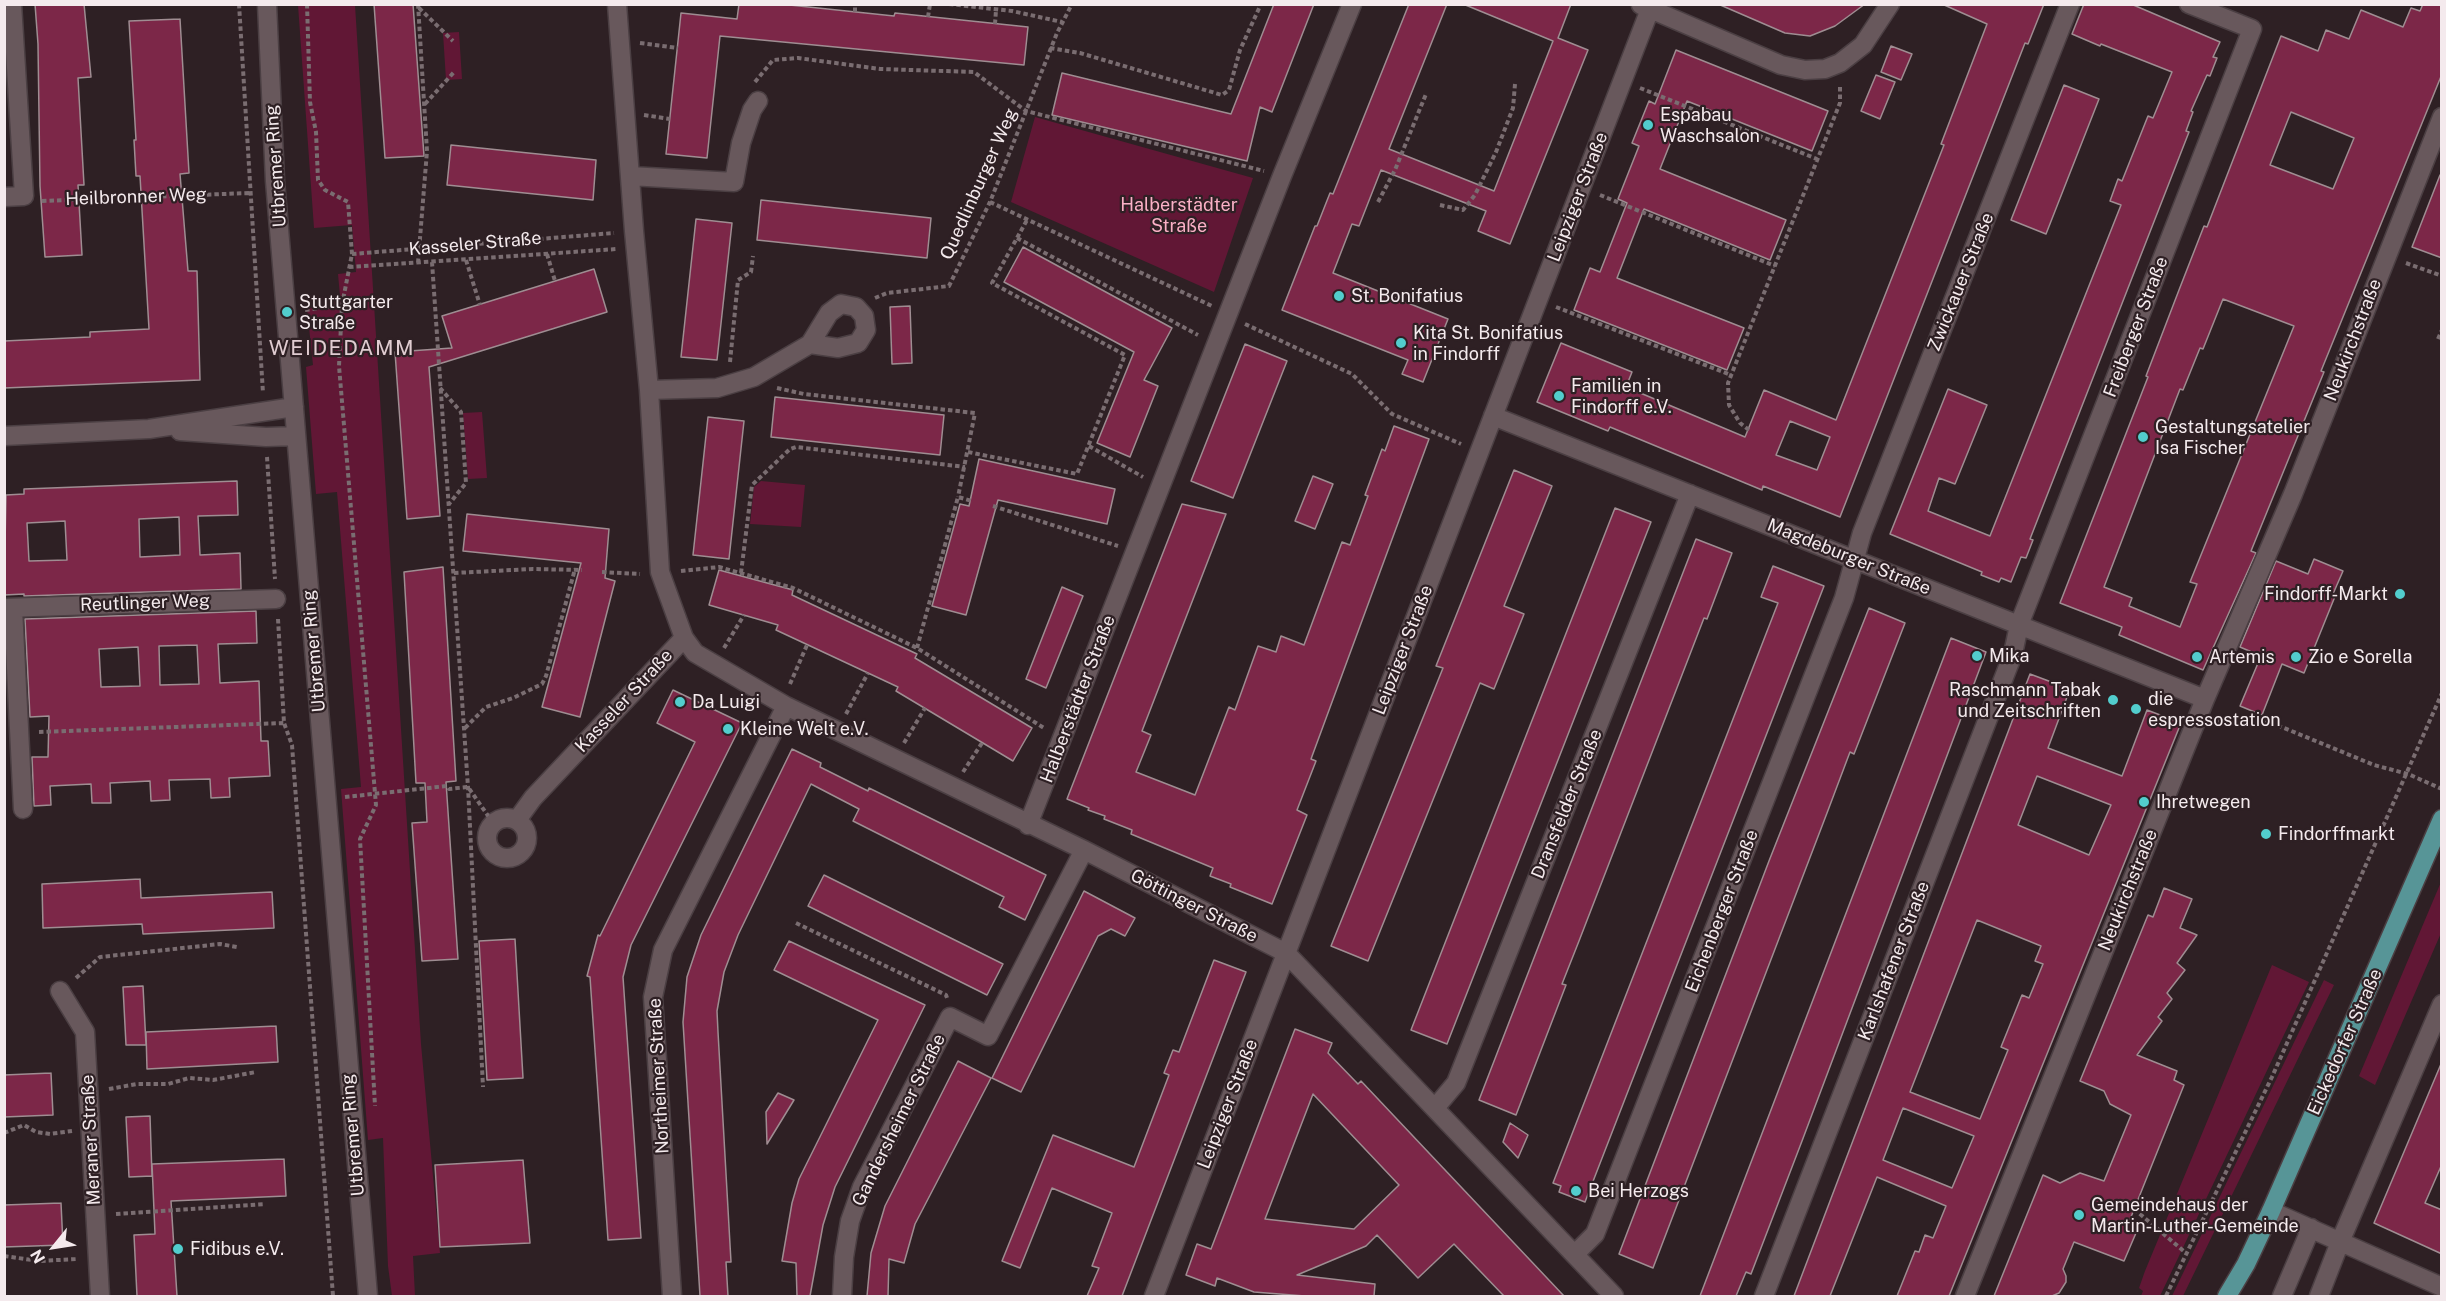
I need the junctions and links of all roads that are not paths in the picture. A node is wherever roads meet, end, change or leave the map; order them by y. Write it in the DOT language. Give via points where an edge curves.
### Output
graph roads {
  1 [pos="12,4"];
  2 [pos="267,4"];
  3 [pos="617,4"];
  4 [pos="1352,4"];
  5 [pos="1890,4"];
  6 [pos="2070,4"];
  7 [pos="2189,4"];
  8 [pos="1647,6"];
  9 [pos="758,101"];
  10 [pos="2442,117"];
  11 [pos="630,176"];
  12 [pos="4,197"];
  13 [pos="810,344"];
  14 [pos="649,390"];
  15 [pos="294,407"];
  16 [pos="1493,416"];
  17 [pos="149,429"];
  18 [pos="4,436"];
  19 [pos="296,436"];
  20 [pos="1690,494"];
  21 [pos="1855,560"];
  22 [pos="276,599"];
  23 [pos="9,608"];
  24 [pos="2019,625"];
  25 [pos="684,639"];
  26 [pos="10,674"];
  27 [pos="2205,699"];
  28 [pos="786,706"];
  29 [pos="23,809"];
  30 [pos="2442,819"];
  31 [pos="517,820"];
  32 [pos="1028,825"];
  33 [pos="1084,850"];
  34 [pos="1286,953"];
  35 [pos="60,991"];
  36 [pos="2442,1004"];
  37 [pos="1435,1108"];
  38 [pos="2271,1211"];
  39 [pos="2311,1228"];
  40 [pos="2340,1242"];
  41 [pos="1575,1254"];
  42 [pos="2246,1264"];
  43 [pos="2442,1287"];
  44 [pos="100,1296"];
  45 [pos="368,1296"];
  46 [pos="672,1296"];
  47 [pos="842,1296"];
  48 [pos="1154,1296"];
  49 [pos="1614,1296"];
  50 [pos="1764,1296"];
  51 [pos="1965,1296"];
  52 [pos="2227,1296"];
  53 [pos="2236,1296"];
  54 [pos="2282,1296"];
  55 [pos="2319,1296"];
  1 -- 12 [label="street" via="24,196"];
  2 -- 15 [label="street, Utbremer Ring"];
  3 -- 11 [label="street, Kasseler Straße"];
  4 -- 32 [label="street, Halberstädter Straße"];
  5 -- 8 [label="street" via="1863,45 1840,63 1825,69 1804,70 1781,64"];
  6 -- 21 [label="street, Zwickauer Straße"];
  7 -- 24 [label="street, Freiberger Straße" via="2252,29"];
  8 -- 16 [label="street, Leipziger Straße"];
  9 -- 11 [label="street" via="741,143 734,182"];
  10 -- 27 [label="street, Neukirchstraße" via="2293,494"];
  11 -- 14 [label="street, Kasseler Straße"];
  13 -- 13 [label="street" via="838,348 858,343 866,330 864,316 856,307 841,304 829,313"];
  13 -- 14 [label="street" via="760,374 730,384"];
  14 -- 25 [label="street, Kasseler Straße" via="660,573"];
  15 -- 17 [label="street"];
  15 -- 19 [label="street, Utbremer Ring"];
  16 -- 20 [label="street, Magdeburger Straße"];
  16 -- 34 [label="street, Leipziger Straße"];
  17 -- 18 [label="street"];
  17 -- 19 [label="street"];
  19 -- 45 [label="street, Utbremer Ring"];
  20 -- 21 [label="street, Magdeburger Straße"];
  20 -- 37 [label="street, Dransfelder Straße" via="1456,1083"];
  21 -- 24 [label="street, Magdeburger Straße"];
  21 -- 41 [label="street, Eichenberger Straße" via="1844,598 1595,1234"];
  22 -- 23 [label="street, Reutlinger Weg"];
  23 -- 26 [label="street, Reutlinger Weg"];
  24 -- 27 [label="street, Magdeburger Straße"];
  24 -- 50 [label="street, Karlshafener Straße" via="2013,654"];
  25 -- 28 [label="street, Göttinger Straße" via="695,653"];
  25 -- 31 [label="street, Kasseler Straße" via="533,798"];
  26 -- 29 [label="street, Reutlinger Weg" via="19,733"];
  27 -- 51 [label="street, Neukirchstraße"];
  28 -- 32 [label="street, Göttinger Straße"];
  28 -- 46 [label="street, Northeimer Straße" via="663,950 653,997"];
  30 -- 38 [label="main road, Eickedorfer Straße"];
  31 -- 31 [label="street" via="527,834 523,850 512,857 499,856 489,846 489,830 508,818"];
  32 -- 33 [label="street, Göttinger Straße"];
  33 -- 34 [label="street, Göttinger Straße"];
  33 -- 47 [label="street, Gandersheimer Straße" via="988,1036 950,1017 862,1187 850,1221"];
  34 -- 37 [label="street, Göttinger Straße"];
  34 -- 48 [label="street, Leipziger Straße"];
  35 -- 44 [label="street, Meraner Straße" via="85,1032"];
  36 -- 40 [label="street"];
  37 -- 41 [label="street, Göttinger Straße"];
  38 -- 39 [label="street"];
  38 -- 42 [label="main road, Eickedorfer Straße"];
  39 -- 40 [label="street"];
  39 -- 54 [label="street"];
  40 -- 43 [label="street"];
  40 -- 55 [label="street"];
  41 -- 49 [label="street, Göttinger Straße"];
  42 -- 52 [label="main road, Eickedorfer Straße"];
  42 -- 53 [label="main road, Eickedorfer Straße"];
}
